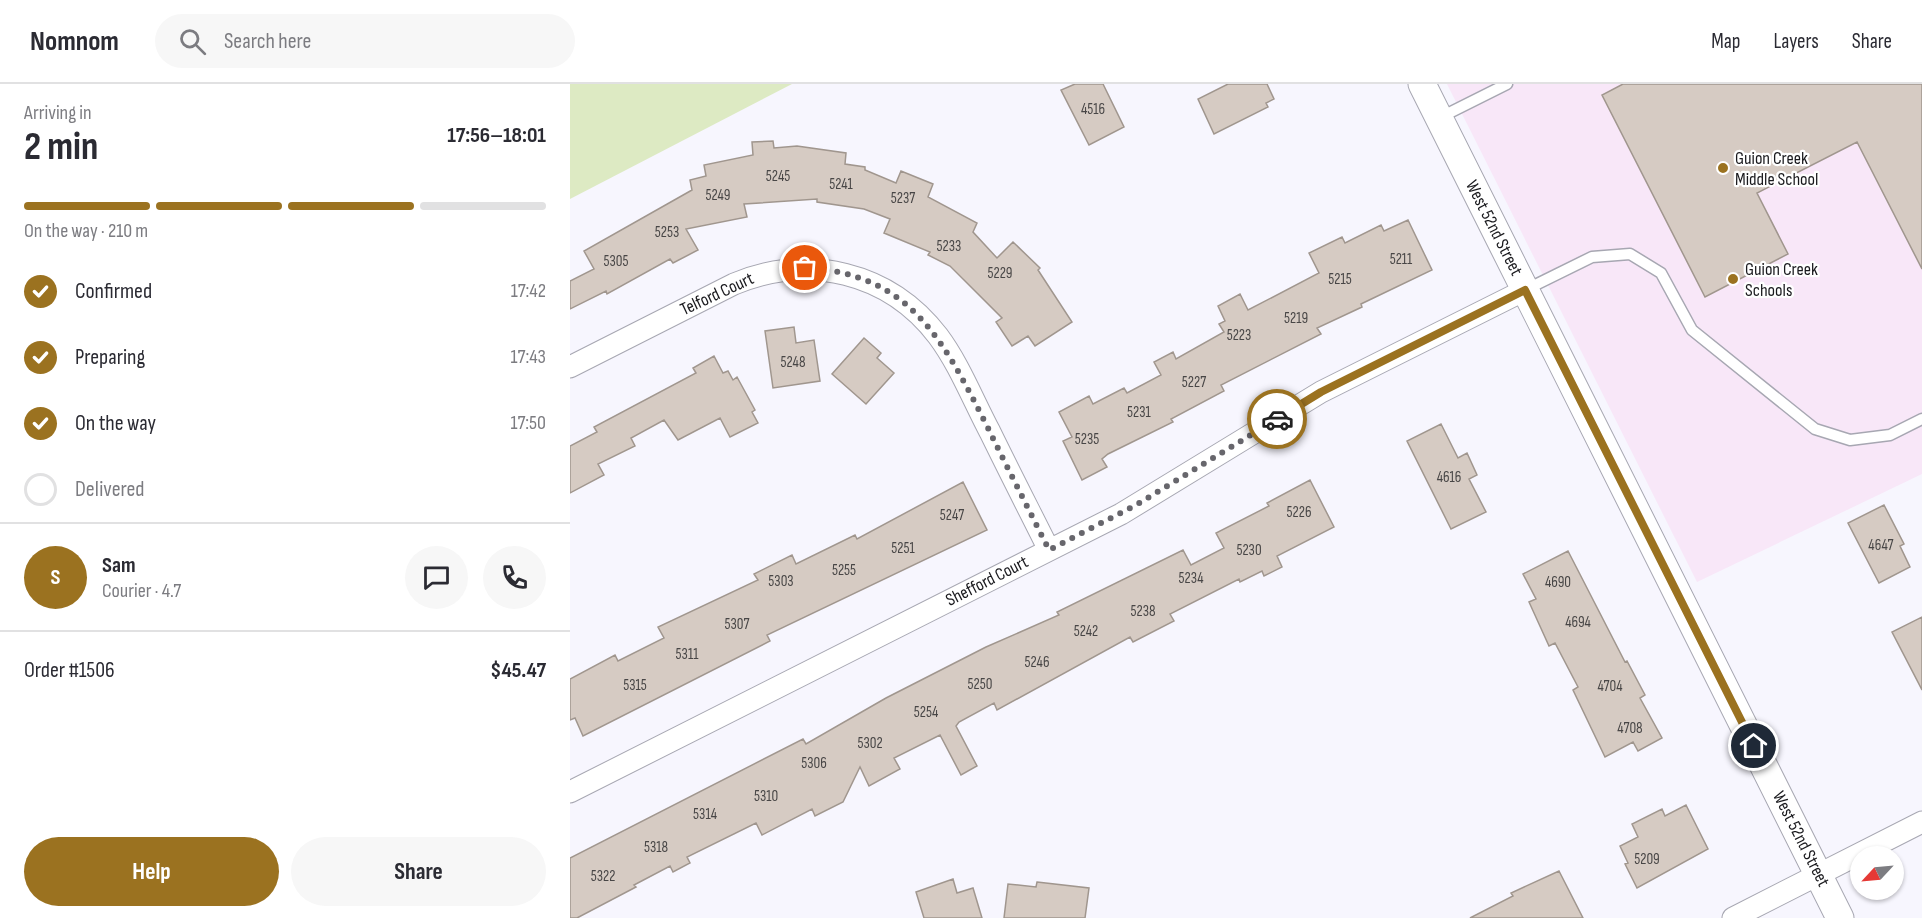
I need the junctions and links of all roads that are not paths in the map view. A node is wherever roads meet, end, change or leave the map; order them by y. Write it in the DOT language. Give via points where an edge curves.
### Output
graph roads {
  1 [pos="1422,84"];
  2 [pos="1507,84"];
  3 [pos="1439,118"];
  4 [pos="1525,290"];
  5 [pos="570,367"];
  6 [pos="1922,419"];
  7 [pos="1049,550"];
  8 [pos="570,792"];
  9 [pos="1922,822"];
  10 [pos="1819,874"];
  11 [pos="1733,918"];
  12 [pos="1840,918"];
  1 -- 3 [label="street, West 52nd Street"];
  2 -- 3 [label="lane"];
  3 -- 4 [label="street, West 52nd Street"];
  4 -- 6 [label="lane" via="1592,257 1630,254 1661,273 1692,330 1815,429 1850,440 1890,435"];
  4 -- 7 [label="street, Shefford Court" via="1321,392 1136,505"];
  4 -- 10 [label="street, West 52nd Street"];
  5 -- 7 [label="street, Telford Court" via="758,275 805,268 860,277 904,302 938,337"];
  7 -- 8 [label="street, Shefford Court"];
  9 -- 10 [label="street"];
  10 -- 11 [label="street"];
  10 -- 12 [label="street, West 52nd Street"];
}
